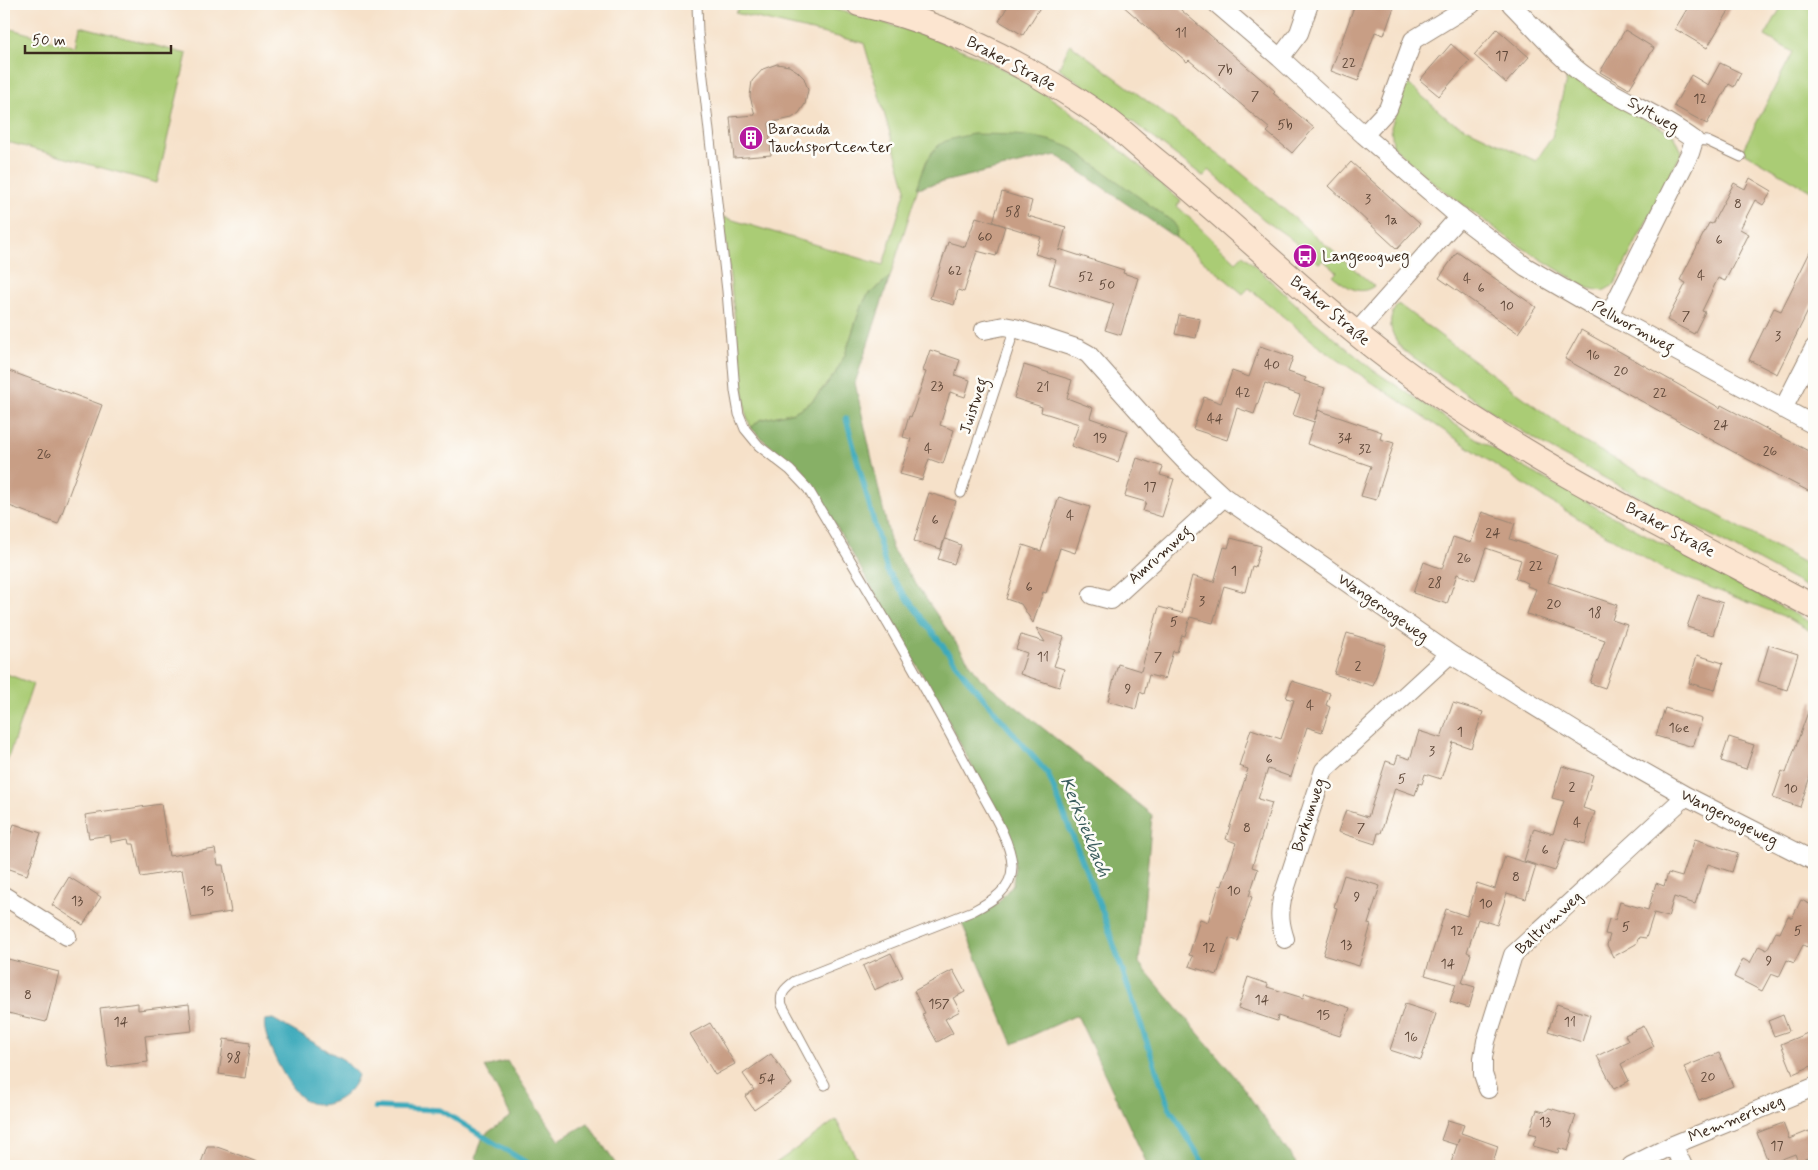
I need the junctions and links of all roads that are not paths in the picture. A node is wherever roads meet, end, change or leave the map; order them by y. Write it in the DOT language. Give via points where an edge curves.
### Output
graph roads {
  1 [pos="697,4"];
  2 [pos="859,4"];
  3 [pos="1217,4"];
  4 [pos="1309,4"];
  5 [pos="1472,4"];
  6 [pos="1511,4"];
  7 [pos="1280,58"];
  8 [pos="1364,135"];
  9 [pos="1694,140"];
  10 [pos="1740,157"];
  11 [pos="1460,216"];
  12 [pos="1609,315"];
  13 [pos="1015,328"];
  14 [pos="984,330"];
  15 [pos="1356,334"];
  16 [pos="1814,348"];
  17 [pos="1784,409"];
  18 [pos="1814,425"];
  19 [pos="961,493"];
  20 [pos="1224,497"];
  21 [pos="1092,595"];
  22 [pos="1814,607"];
  23 [pos="1450,654"];
  24 [pos="1686,796"];
  25 [pos="1814,861"];
  26 [pos="4,896"];
  27 [pos="67,936"];
  28 [pos="1285,939"];
  29 [pos="824,1085"];
  30 [pos="1814,1087"];
  31 [pos="1488,1089"];
  32 [pos="1673,1145"];
  33 [pos="1631,1166"];
  34 [pos="1682,1166"];
  1 -- 29 [label="lane" via="739,414 745,429 759,446 790,470 812,495 937,709 999,826 1010,850 1012,866 1006,888 994,900 795,981 782,992 782,1005"];
  2 -- 15 [label="main road, Braker Straße" via="918,21 979,44 1031,72 1103,118 1198,194"];
  3 -- 7 [label="street"];
  4 -- 7 [label="street" via="1299,33"];
  5 -- 8 [label="street" via="1413,40 1388,109"];
  6 -- 9 [label="street, Syltweg" via="1574,68"];
  7 -- 8 [label="street"];
  8 -- 11 [label="street"];
  9 -- 10 [label="lane" via="1707,141"];
  9 -- 12 [label="street, Syltweg"];
  11 -- 12 [label="street, Pellwormweg" via="1526,267"];
  11 -- 15 [label="street"];
  12 -- 17 [label="street, Pellwormweg"];
  13 -- 14 [label="street, Wangeroogeweg" via="1004,326"];
  13 -- 19 [label="lane, Juistweg"];
  13 -- 20 [label="street, Wangeroogeweg" via="1088,354 1173,449"];
  15 -- 22 [label="main road, Braker Straße" via="1424,385 1510,442"];
  16 -- 17 [label="street"];
  17 -- 18 [label="street, Pellwormweg"];
  20 -- 21 [label="street, Amrumweg" via="1111,600"];
  20 -- 23 [label="street, Wangeroogeweg"];
  23 -- 24 [label="street, Wangeroogeweg"];
  23 -- 28 [label="street, Borkumweg" via="1324,770 1282,899 1279,913"];
  24 -- 25 [label="street, Wangeroogeweg"];
  24 -- 31 [label="street, Baltrumweg" via="1513,955 1486,1041 1483,1074"];
  26 -- 27 [label="street"];
  30 -- 32 [label="street, Memmertweg"];
  32 -- 33 [label="street, Memmertweg"];
  32 -- 34 [label="street"];
}
